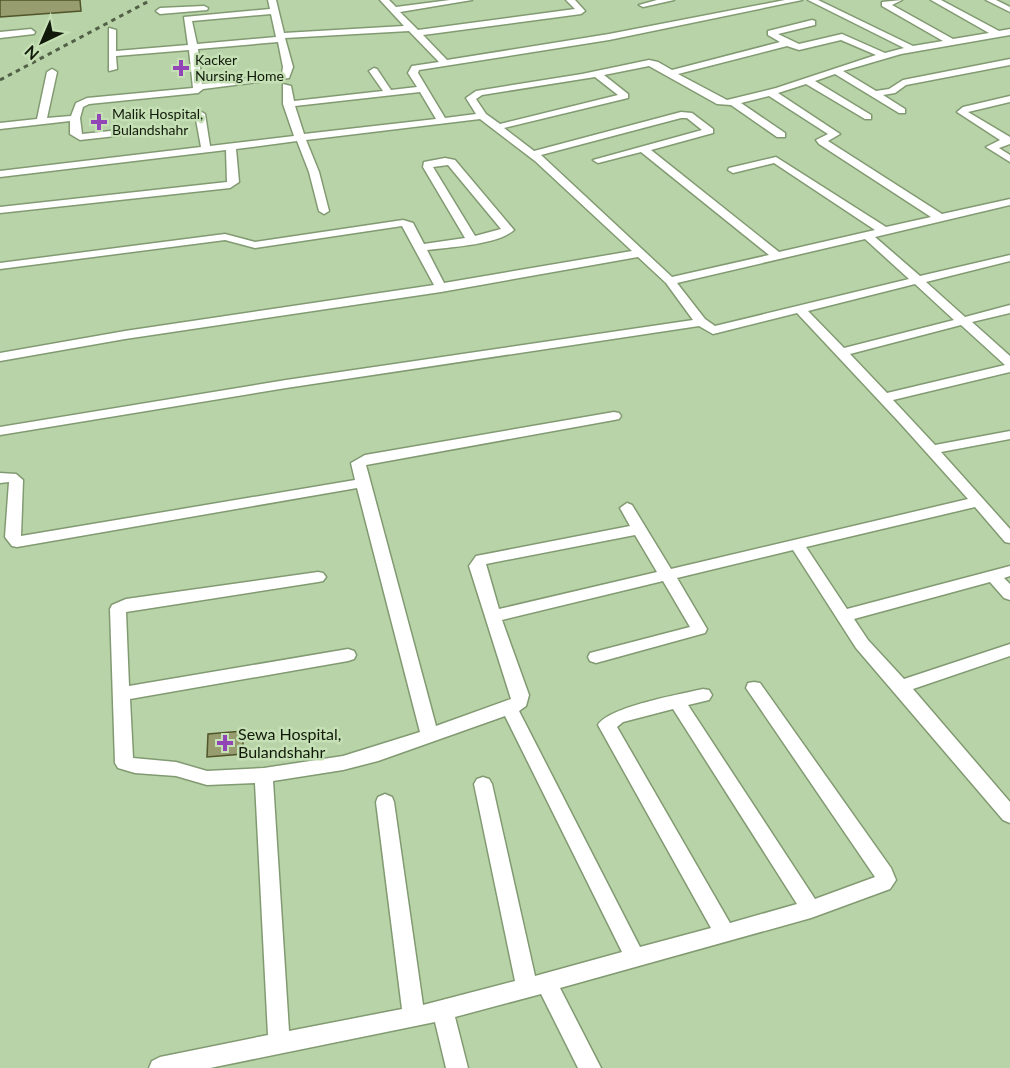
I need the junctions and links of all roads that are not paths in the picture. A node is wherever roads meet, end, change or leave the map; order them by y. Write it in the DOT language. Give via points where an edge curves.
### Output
graph roads {
  1 [pos="384,0"];
  2 [pos="468,0"];
  3 [pos="570,0"];
  4 [pos="670,0"];
  5 [pos="798,0"];
  6 [pos="812,0"];
  7 [pos="898,0"];
  8 [pos="936,0"];
  9 [pos="990,0"];
  10 [pos="273,5"];
  11 [pos="643,5"];
  12 [pos="395,10"];
  13 [pos="1010,10"];
  14 [pos="160,11"];
  15 [pos="812,23"];
  16 [pos="112,30"];
  17 [pos="414,30"];
  18 [pos="31,32"];
  19 [pos="1010,32"];
  20 [pos="998,34"];
  21 [pos="0,35"];
  22 [pos="281,38"];
  23 [pos="952,42"];
  24 [pos="787,43"];
  25 [pos="193,47"];
  26 [pos="912,49"];
  27 [pos="112,54"];
  28 [pos="885,56"];
  29 [pos="1010,62"];
  30 [pos="446,64"];
  31 [pos="112,69"];
  32 [pos="374,71"];
  33 [pos="836,71"];
  34 [pos="52,72"];
  35 [pos="671,73"];
  36 [pos="597,74"];
  37 [pos="808,81"];
  38 [pos="286,86"];
  39 [pos="197,87"];
  40 [pos="423,89"];
  41 [pos="389,93"];
  42 [pos="771,93"];
  43 [pos="875,94"];
  44 [pos="1010,99"];
  45 [pos="733,102"];
  46 [pos="288,104"];
  47 [pos="902,111"];
  48 [pos="200,114"];
  49 [pos="482,116"];
  50 [pos="868,117"];
  51 [pos="75,118"];
  52 [pos="442,121"];
  53 [pos="41,122"];
  54 [pos="0,126"];
  55 [pos="495,126"];
  56 [pos="139,131"];
  57 [pos="781,135"];
  58 [pos="300,137"];
  59 [pos="1009,141"];
  60 [pos="231,146"];
  61 [pos="206,149"];
  62 [pos="643,149"];
  63 [pos="537,158"];
  64 [pos="598,159"];
  65 [pos="1010,159"];
  66 [pos="733,170"];
  67 [pos="0,174"];
  68 [pos="1010,202"];
  69 [pos="0,210"];
  70 [pos="324,211"];
  71 [pos="940,218"];
  72 [pos="884,231"];
  73 [pos="867,235"];
  74 [pos="471,239"];
  75 [pos="420,248"];
  76 [pos="642,253"];
  77 [pos="776,255"];
  78 [pos="1010,258"];
  79 [pos="0,266"];
  80 [pos="670,280"];
  81 [pos="916,280"];
  82 [pos="441,288"];
  83 [pos="800,309"];
  84 [pos="1010,309"];
  85 [pos="701,322"];
  86 [pos="963,322"];
  87 [pos="842,352"];
  88 [pos="0,357"];
  89 [pos="1010,363"];
  90 [pos="1010,368"];
  91 [pos="884,398"];
  92 [pos="614,416"];
  93 [pos="0,431"];
  94 [pos="1010,435"];
  95 [pos="931,450"];
  96 [pos="0,478"];
  97 [pos="362,483"];
  98 [pos="977,502"];
  99 [pos="627,508"];
  100 [pos="639,529"];
  101 [pos="1010,538"];
  102 [pos="797,545"];
  103 [pos="1010,571"];
  104 [pos="668,574"];
  105 [pos="993,576"];
  106 [pos="318,577"];
  107 [pos="1010,594"];
  108 [pos="493,616"];
  109 [pos="843,616"];
  110 [pos="1010,650"];
  111 [pos="348,655"];
  112 [pos="596,657"];
  113 [pos="754,687"];
  114 [pos="901,687"];
  115 [pos="120,694"];
  116 [pos="702,695"];
  117 [pos="677,702"];
  118 [pos="510,709"];
  119 [pos="430,736"];
  120 [pos="264,775"];
  121 [pos="483,784"];
  122 [pos="1002,794"];
  123 [pos="385,802"];
  124 [pos="1010,815"];
  125 [pos="811,909"];
  126 [pos="725,933"];
  127 [pos="635,958"];
  128 [pos="537,986"];
  129 [pos="443,1011"];
  130 [pos="414,1017"];
  131 [pos="279,1043"];
  132 [pos="160,1068"];
  133 [pos="457,1068"];
  134 [pos="590,1068"];
  1 -- 12 [label="street"];
  2 -- 12 [label="street"];
  3 -- 17 [label="street" via="581,11"];
  4 -- 11 [label="street"];
  5 -- 30 [label="street"];
  6 -- 26 [label="street"];
  7 -- 23 [label="street" via="885,4"];
  8 -- 20 [label="street"];
  9 -- 13 [label="street"];
  10 -- 14 [label="street"];
  10 -- 22 [label="street"];
  10 -- 25 [label="street" via="188,19"];
  12 -- 17 [label="street"];
  15 -- 24 [label="street" via="771,33"];
  16 -- 27 [label="street"];
  17 -- 22 [label="street"];
  17 -- 30 [label="street"];
  18 -- 21 [label="street"];
  19 -- 20 [label="street"];
  20 -- 23 [label="street"];
  22 -- 25 [label="street"];
  22 -- 39 [label="street" via="288,67 286,76"];
  23 -- 26 [label="street"];
  24 -- 28 [label="street" via="799,47 842,37"];
  24 -- 35 [label="street"];
  25 -- 27 [label="street"];
  25 -- 39 [label="street"];
  26 -- 28 [label="street"];
  27 -- 31 [label="street"];
  28 -- 33 [label="street"];
  29 -- 43 [label="street" via="899,84 892,91"];
  30 -- 40 [label="street" via="412,71"];
  32 -- 41 [label="street"];
  33 -- 37 [label="street"];
  33 -- 43 [label="street"];
  34 -- 53 [label="street"];
  35 -- 36 [label="street" via="649,63"];
  35 -- 45 [label="street" via="720,102"];
  36 -- 49 [label="street" via="474,94 471,98"];
  36 -- 55 [label="street" via="625,96"];
  37 -- 42 [label="street"];
  37 -- 50 [label="street"];
  38 -- 46 [label="street"];
  39 -- 51 [label="street" via="198,90 82,102"];
  40 -- 41 [label="street"];
  40 -- 52 [label="street"];
  41 -- 46 [label="street"];
  42 -- 45 [label="street"];
  42 -- 71 [label="street" via="835,134 823,142"];
  43 -- 47 [label="street"];
  44 -- 59 [label="street" via="962,112"];
  45 -- 57 [label="street"];
  46 -- 58 [label="street"];
  48 -- 61 [label="street"];
  49 -- 52 [label="street"];
  49 -- 55 [label="street"];
  51 -- 53 [label="street"];
  51 -- 56 [label="street" via="75,134 80,137"];
  52 -- 58 [label="street"];
  53 -- 54 [label="street"];
  55 -- 63 [label="street"];
  58 -- 60 [label="street"];
  58 -- 70 [label="street"];
  59 -- 65 [label="street" via="991,147"];
  60 -- 61 [label="street"];
  60 -- 69 [label="street" via="234,182 230,185"];
  61 -- 67 [label="street"];
  62 -- 63 [label="street" via="710,131 689,115 681,115 534,154"];
  62 -- 64 [label="street"];
  62 -- 77 [label="street"];
  63 -- 76 [label="street"];
  66 -- 72 [label="street" via="776,159"];
  68 -- 71 [label="street"];
  71 -- 72 [label="street"];
  72 -- 73 [label="street"];
  73 -- 77 [label="street"];
  73 -- 81 [label="street"];
  74 -- 74 [label="street" via="508,230 451,162 428,164"];
  74 -- 75 [label="street"];
  75 -- 79 [label="street" via="409,225 403,223 255,245 225,237"];
  75 -- 82 [label="street"];
  76 -- 80 [label="street"];
  76 -- 82 [label="street"];
  77 -- 80 [label="street"];
  78 -- 81 [label="street"];
  80 -- 85 [label="street"];
  81 -- 83 [label="street"];
  81 -- 86 [label="street"];
  82 -- 88 [label="street"];
  83 -- 85 [label="street" via="719,330"];
  83 -- 87 [label="street"];
  84 -- 86 [label="street"];
  85 -- 93 [label="street"];
  86 -- 87 [label="street"];
  86 -- 89 [label="street"];
  87 -- 91 [label="street"];
  90 -- 91 [label="street"];
  91 -- 95 [label="street"];
  92 -- 97 [label="street" via="365,459 358,465"];
  94 -- 95 [label="street"];
  95 -- 98 [label="street"];
  96 -- 97 [label="street" via="16,480 13,537 17,542"];
  97 -- 119 [label="street"];
  98 -- 101 [label="street"];
  98 -- 102 [label="street"];
  99 -- 100 [label="street"];
  100 -- 104 [label="street"];
  100 -- 108 [label="street" via="481,560 477,566"];
  102 -- 104 [label="street"];
  102 -- 109 [label="street"];
  103 -- 105 [label="street"];
  104 -- 108 [label="street"];
  104 -- 112 [label="street" via="698,631"];
  105 -- 107 [label="street"];
  105 -- 109 [label="street"];
  106 -- 115 [label="street" via="120,607"];
  108 -- 118 [label="street" via="520,695 520,701"];
  109 -- 114 [label="street"];
  110 -- 114 [label="street"];
  111 -- 115 [label="street"];
  113 -- 125 [label="street" via="884,874 885,879 878,886"];
  114 -- 122 [label="street"];
  115 -- 120 [label="street" via="123,758 129,766 176,769 207,778"];
  116 -- 117 [label="street"];
  117 -- 125 [label="street"];
  117 -- 126 [label="street" via="618,717 610,721 608,730"];
  118 -- 119 [label="street"];
  118 -- 127 [label="street"];
  119 -- 120 [label="street" via="343,763"];
  120 -- 131 [label="street"];
  121 -- 128 [label="street"];
  122 -- 124 [label="street"];
  123 -- 130 [label="street"];
  125 -- 126 [label="street"];
  126 -- 127 [label="street"];
  127 -- 128 [label="street"];
  128 -- 129 [label="street"];
  128 -- 134 [label="street"];
  129 -- 130 [label="street"];
  129 -- 133 [label="street"];
  130 -- 131 [label="street"];
  131 -- 132 [label="street"];
}
